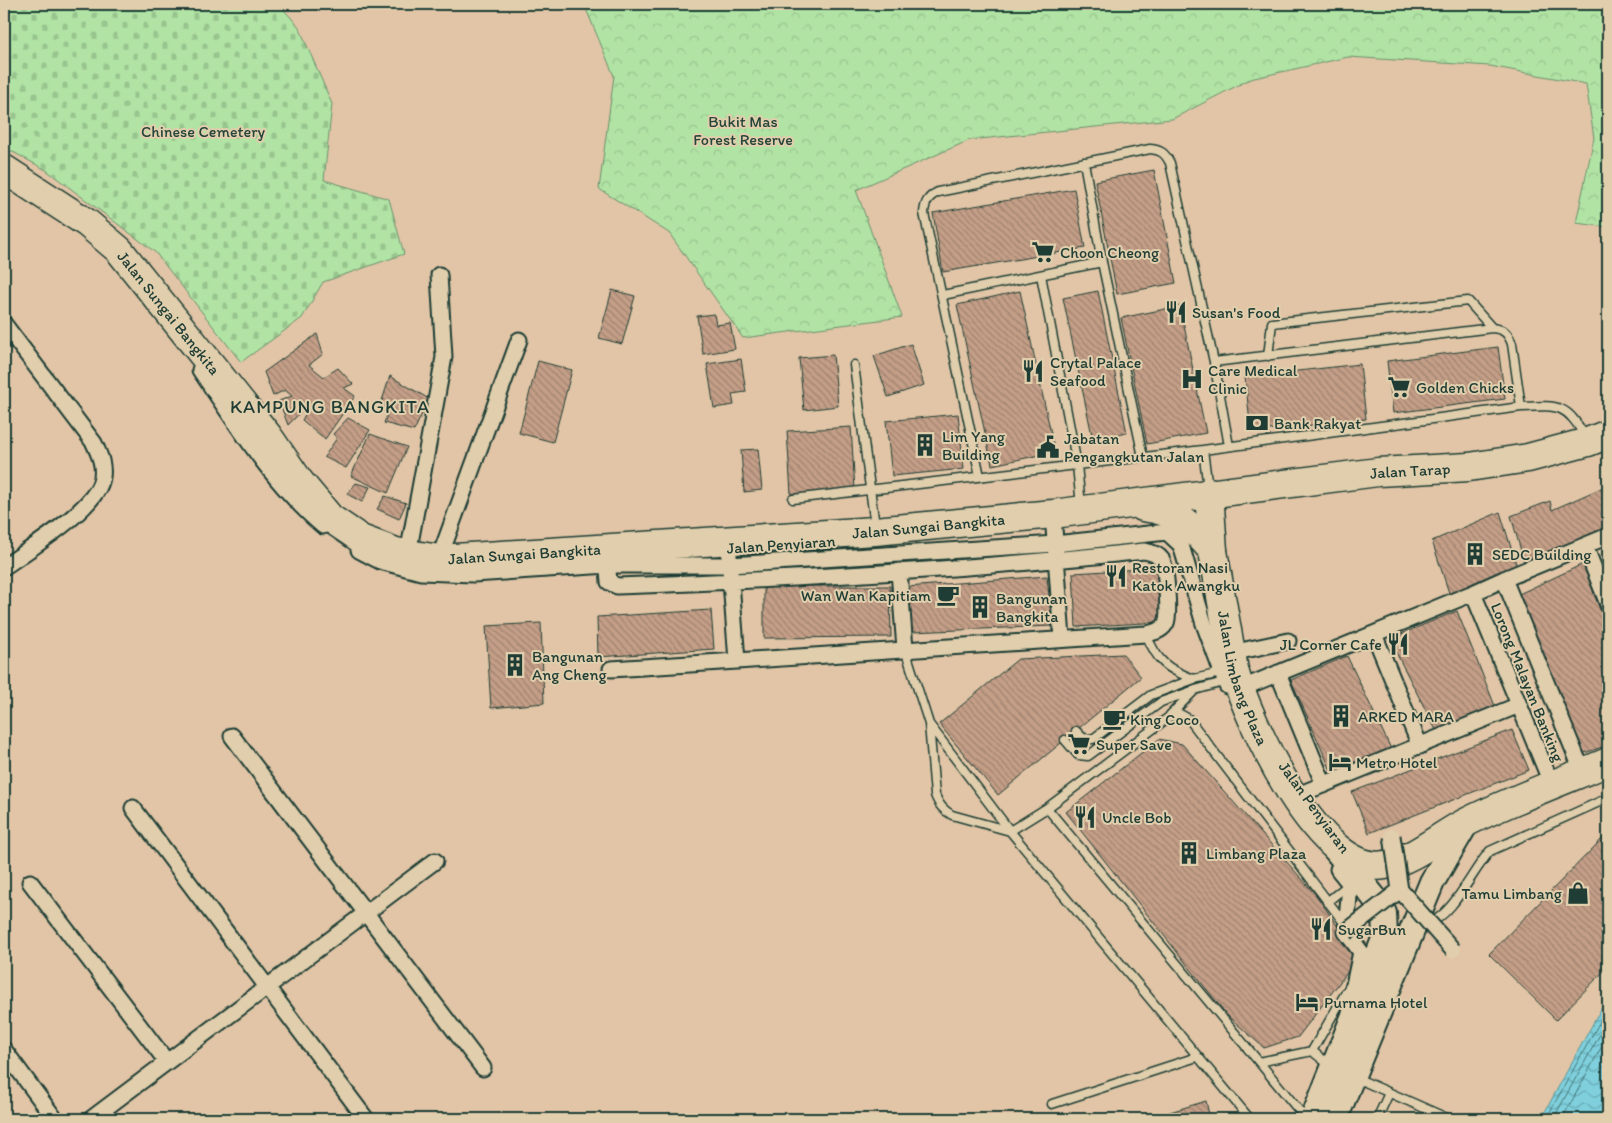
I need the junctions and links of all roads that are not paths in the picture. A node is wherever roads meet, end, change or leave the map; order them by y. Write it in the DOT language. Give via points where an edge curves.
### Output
graph roads {
  1 [pos="1084,162"];
  2 [pos="4,169"];
  3 [pos="4,180"];
  4 [pos="1102,262"];
  5 [pos="1041,274"];
  6 [pos="439,275"];
  7 [pos="943,295"];
  8 [pos="4,324"];
  9 [pos="1492,328"];
  10 [pos="519,340"];
  11 [pos="1268,356"];
  12 [pos="1214,362"];
  13 [pos="854,365"];
  14 [pos="1521,407"];
  15 [pos="1598,438"];
  16 [pos="1230,446"];
  17 [pos="1203,450"];
  18 [pos="1143,457"];
  19 [pos="1077,465"];
  20 [pos="980,476"];
  21 [pos="1253,487"];
  22 [pos="870,490"];
  23 [pos="1209,492"];
  24 [pos="793,499"];
  25 [pos="1124,504"];
  26 [pos="1081,510"];
  27 [pos="1053,514"];
  28 [pos="875,531"];
  29 [pos="1608,536"];
  30 [pos="1055,544"];
  31 [pos="1585,546"];
  32 [pos="1213,551"];
  33 [pos="729,553"];
  34 [pos="408,554"];
  35 [pos="702,554"];
  36 [pos="607,556"];
  37 [pos="439,558"];
  38 [pos="1056,560"];
  39 [pos="4,567"];
  40 [pos="899,571"];
  41 [pos="1504,579"];
  42 [pos="731,581"];
  43 [pos="704,582"];
  44 [pos="1473,593"];
  45 [pos="1608,604"];
  46 [pos="1146,634"];
  47 [pos="1374,634"];
  48 [pos="1062,638"];
  49 [pos="1288,641"];
  50 [pos="905,650"];
  51 [pos="737,661"];
  52 [pos="611,669"];
  53 [pos="1278,673"];
  54 [pos="1231,674"];
  55 [pos="1194,679"];
  56 [pos="1195,690"];
  57 [pos="1519,705"];
  58 [pos="1169,717"];
  59 [pos="929,724"];
  60 [pos="1076,731"];
  61 [pos="232,736"];
  62 [pos="1065,740"];
  63 [pos="1420,746"];
  64 [pos="1608,762"];
  65 [pos="1583,772"];
  66 [pos="1324,785"];
  67 [pos="1552,785"];
  68 [pos="1294,797"];
  69 [pos="1608,798"];
  70 [pos="133,808"];
  71 [pos="1047,808"];
  72 [pos="1468,822"];
  73 [pos="1010,831"];
  74 [pos="1392,836"];
  75 [pos="1331,843"];
  76 [pos="435,861"];
  77 [pos="1353,881"];
  78 [pos="30,882"];
  79 [pos="1400,890"];
  80 [pos="1327,902"];
  81 [pos="366,913"];
  82 [pos="1412,927"];
  83 [pos="1346,929"];
  84 [pos="1453,950"];
  85 [pos="1356,974"];
  86 [pos="267,987"];
  87 [pos="4,1050"];
  88 [pos="1312,1051"];
  89 [pos="1197,1057"];
  90 [pos="167,1062"];
  91 [pos="1259,1062"];
  92 [pos="483,1068"];
  93 [pos="1338,1069"];
  94 [pos="1389,1093"];
  95 [pos="1052,1104"];
  96 [pos="55,1119"];
  97 [pos="91,1119"];
  98 [pos="366,1119"];
  99 [pos="1250,1119"];
  100 [pos="1307,1119"];
  101 [pos="1334,1119"];
  102 [pos="1377,1119"];
  103 [pos="1448,1119"];
  1 -- 4 [label="lane"];
  1 -- 7 [label="lane" via="929,196 924,204 924,213"];
  1 -- 12 [label="lane" via="1150,149 1166,155"];
  2 -- 34 [label="highway, Jalan Sungai Bangkita" via="87,223 119,250 330,518 361,539"];
  3 -- 36 [label="street" via="92,239 120,265 169,326 300,507 334,536 380,561 420,572 473,574"];
  4 -- 5 [label="lane"];
  4 -- 18 [label="lane"];
  5 -- 7 [label="lane"];
  5 -- 19 [label="lane"];
  6 -- 34 [label="street" via="444,357"];
  7 -- 20 [label="lane"];
  8 -- 39 [label="street" via="94,443 102,459 102,477 97,494 85,508"];
  9 -- 11 [label="lane"];
  9 -- 11 [label="lane" via="1468,300 1272,323"];
  9 -- 14 [label="lane" via="1502,329 1509,335"];
  10 -- 37 [label="street"];
  11 -- 12 [label="lane"];
  12 -- 16 [label="lane"];
  13 -- 22 [label="lane"];
  14 -- 15 [label="lane" via="1550,406 1563,410"];
  14 -- 16 [label="lane"];
  15 -- 21 [label="highway, Jalan Tarap" via="1528,458 1469,467 1378,472"];
  16 -- 17 [label="lane"];
  17 -- 18 [label="lane"];
  17 -- 23 [label="lane"];
  18 -- 19 [label="lane"];
  19 -- 20 [label="lane"];
  19 -- 26 [label="lane"];
  20 -- 22 [label="lane"];
  21 -- 23 [label="highway, Jalan Tarap"];
  21 -- 32 [label="highway" via="1223,519"];
  22 -- 24 [label="lane"];
  22 -- 28 [label="lane"];
  23 -- 25 [label="highway, Jalan Sungai Bangkita"];
  23 -- 32 [label="highway, Jalan Limbang Plaza"];
  25 -- 26 [label="highway, Jalan Sungai Bangkita"];
  25 -- 32 [label="highway" via="1160,509 1180,517"];
  26 -- 27 [label="highway, Jalan Sungai Bangkita"];
  27 -- 28 [label="highway, Jalan Sungai Bangkita"];
  27 -- 30 [label="street"];
  28 -- 33 [label="highway, Jalan Sungai Bangkita"];
  29 -- 31 [label="street"];
  30 -- 33 [label="street, Jalan Penyiaran"];
  30 -- 38 [label="street"];
  30 -- 54 [label="street, Jalan Penyiaran" via="1167,532 1181,545 1204,624"];
  31 -- 41 [label="street"];
  31 -- 45 [label="street"];
  32 -- 54 [label="highway, Jalan Limbang Plaza"];
  33 -- 35 [label="highway, Jalan Sungai Bangkita"];
  33 -- 42 [label="street"];
  34 -- 37 [label="highway, Jalan Sungai Bangkita"];
  35 -- 36 [label="highway, Jalan Sungai Bangkita"];
  35 -- 43 [label="street"];
  36 -- 37 [label="highway, Jalan Sungai Bangkita"];
  36 -- 43 [label="street" via="609,582 617,586"];
  38 -- 40 [label="street"];
  38 -- 46 [label="street" via="1144,551 1162,559 1168,615 1160,630"];
  38 -- 48 [label="street"];
  40 -- 42 [label="street"];
  40 -- 50 [label="street"];
  41 -- 44 [label="street, Lorong Malayan Banking"];
  41 -- 65 [label="street, Lorong Malayan Banking"];
  42 -- 43 [label="street"];
  42 -- 51 [label="street"];
  44 -- 47 [label="street"];
  44 -- 57 [label="street, Lorong Malayan Banking"];
  46 -- 48 [label="street"];
  46 -- 55 [label="lane" via="1154,654 1165,665"];
  47 -- 53 [label="street"];
  47 -- 63 [label="street"];
  48 -- 50 [label="street"];
  49 -- 54 [label="street"];
  50 -- 51 [label="street"];
  50 -- 59 [label="lane"];
  51 -- 52 [label="street"];
  53 -- 54 [label="street"];
  53 -- 66 [label="street"];
  54 -- 55 [label="lane"];
  54 -- 56 [label="lane"];
  54 -- 68 [label="highway, Jalan Limbang Plaza"];
  54 -- 77 [label="street, Jalan Penyiaran" via="1246,731 1266,769"];
  55 -- 60 [label="lane" via="1151,695 1093,739 1083,738"];
  56 -- 58 [label="lane"];
  56 -- 62 [label="lane" via="1161,702 1088,756 1078,755"];
  57 -- 63 [label="street"];
  57 -- 67 [label="street, Lorong Malayan Banking"];
  58 -- 71 [label="lane"];
  58 -- 80 [label="lane" via="1180,714 1189,719"];
  59 -- 73 [label="lane"];
  59 -- 73 [label="lane" via="938,804 952,815"];
  61 -- 81 [label="street"];
  63 -- 66 [label="street"];
  64 -- 65 [label="highway, Jalan Limbang Plaza"];
  65 -- 67 [label="highway, Jalan Limbang Plaza"];
  66 -- 68 [label="street"];
  67 -- 72 [label="highway, Jalan Limbang Plaza"];
  68 -- 75 [label="highway, Jalan Limbang Plaza" via="1314,826"];
  69 -- 82 [label="lane" via="1490,851 1440,919"];
  70 -- 86 [label="street"];
  71 -- 73 [label="lane"];
  71 -- 91 [label="lane"];
  72 -- 75 [label="highway, Jalan Limbang Plaza" via="1406,858 1384,865 1363,863"];
  72 -- 82 [label="main road" via="1432,882"];
  73 -- 89 [label="lane"];
  74 -- 79 [label="street, bridge"];
  75 -- 77 [label="main road"];
  76 -- 81 [label="street"];
  77 -- 80 [label="lane"];
  77 -- 83 [label="street"];
  77 -- 93 [label="main road" via="1374,896 1384,913 1385,937"];
  78 -- 90 [label="street"];
  79 -- 83 [label="street, bridge"];
  79 -- 84 [label="street, bridge"];
  80 -- 83 [label="lane"];
  81 -- 86 [label="street"];
  81 -- 92 [label="street"];
  82 -- 93 [label="main road"];
  83 -- 85 [label="street" via="1361,952"];
  85 -- 88 [label="lane"];
  85 -- 93 [label="street"];
  86 -- 90 [label="street"];
  86 -- 98 [label="street"];
  87 -- 96 [label="street"];
  88 -- 91 [label="lane"];
  88 -- 93 [label="lane"];
  89 -- 95 [label="lane"];
  89 -- 99 [label="lane"];
  90 -- 97 [label="street"];
  91 -- 100 [label="lane"];
  93 -- 94 [label="lane"];
  93 -- 100 [label="main road"];
  93 -- 101 [label="main road"];
  94 -- 102 [label="lane"];
  94 -- 103 [label="lane"];
}
